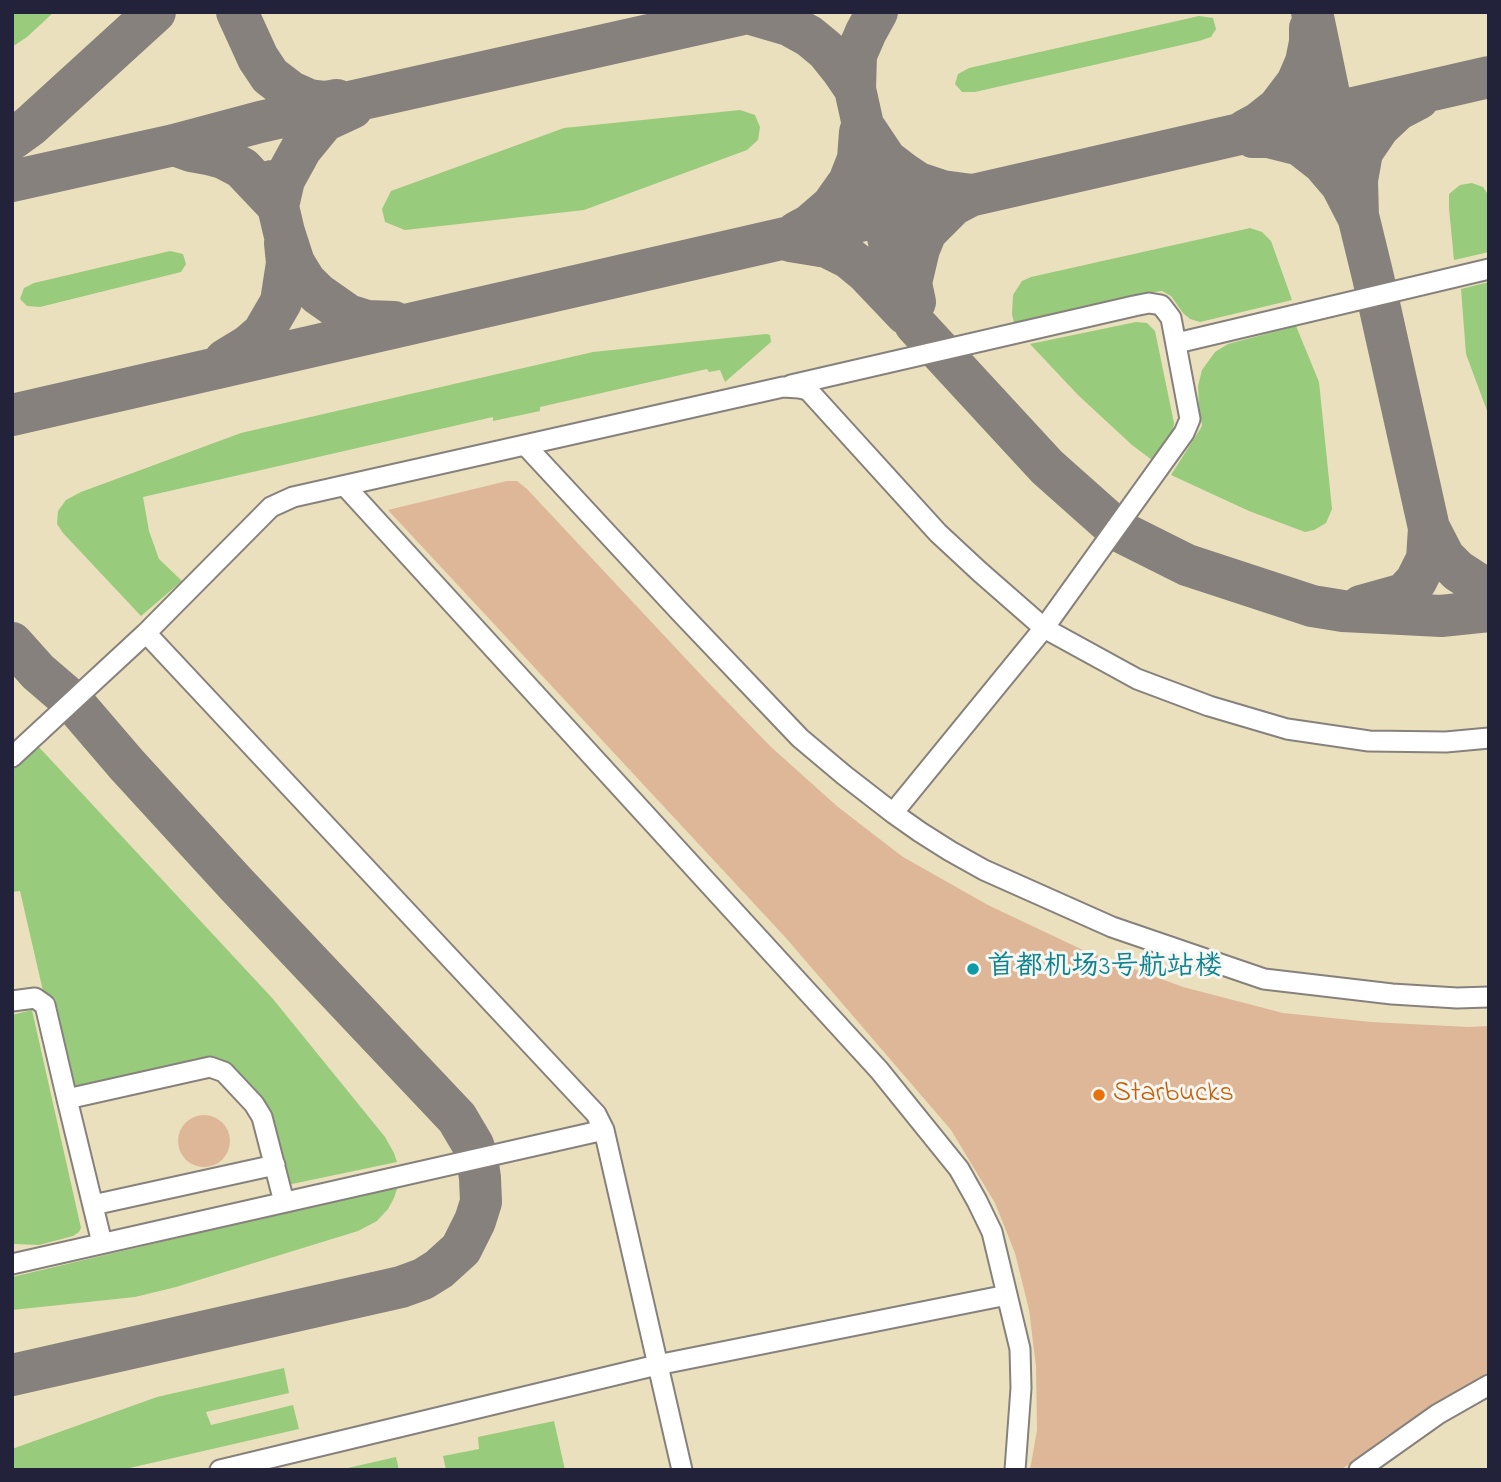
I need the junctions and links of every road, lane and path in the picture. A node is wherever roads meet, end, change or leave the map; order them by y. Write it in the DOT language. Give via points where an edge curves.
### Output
graph roads {
  1 [pos="1489,269"];
  2 [pos="1177,343"];
  3 [pos="783,387"];
  4 [pos="526,446"];
  5 [pos="345,486"];
  6 [pos="1044,628"];
  7 [pos="146,633"];
  8 [pos="1489,738"];
  9 [pos="12,757"];
  10 [pos="893,813"];
  11 [pos="1489,997"];
  12 [pos="12,1001"];
  13 [pos="67,1099"];
  14 [pos="604,1130"];
  15 [pos="275,1165"];
  16 [pos="284,1202"];
  17 [pos="93,1205"];
  18 [pos="102,1243"];
  19 [pos="12,1264"];
  20 [pos="1007,1295"];
  21 [pos="657,1364"];
  22 [pos="1489,1385"];
  23 [pos="220,1470"];
  24 [pos="682,1470"];
  25 [pos="1014,1470"];
  26 [pos="1359,1470"];
  1 -- 2 [label="lane"];
  2 -- 3 [label="lane" via="1171,318 1161,305 1149,303"];
  2 -- 6 [label="lane" via="1189,419 1184,433"];
  3 -- 4 [label="lane"];
  3 -- 6 [label="lane" via="808,390 938,533"];
  4 -- 5 [label="lane"];
  4 -- 10 [label="lane" via="800,738"];
  5 -- 7 [label="lane" via="293,497 271,508"];
  5 -- 20 [label="lane" via="879,1069 959,1168 992,1232"];
  6 -- 8 [label="lane" via="1137,679 1287,729 1369,741"];
  6 -- 10 [label="lane"];
  7 -- 9 [label="lane"];
  7 -- 14 [label="lane" via="576,1091"];
  10 -- 11 [label="lane" via="984,870 1088,917 1264,979 1392,994"];
  12 -- 13 [label="lane" via="35,998 45,1005"];
  13 -- 15 [label="lane" via="210,1067 224,1072 254,1104"];
  13 -- 17 [label="lane"];
  14 -- 16 [label="lane"];
  14 -- 21 [label="lane"];
  15 -- 16 [label="lane"];
  15 -- 17 [label="lane"];
  16 -- 18 [label="lane"];
  17 -- 18 [label="lane"];
  18 -- 19 [label="lane"];
  20 -- 21 [label="lane"];
  20 -- 25 [label="lane" via="1020,1349"];
  21 -- 23 [label="lane"];
  21 -- 24 [label="lane"];
  22 -- 26 [label="lane" via="1438,1414"];
}
